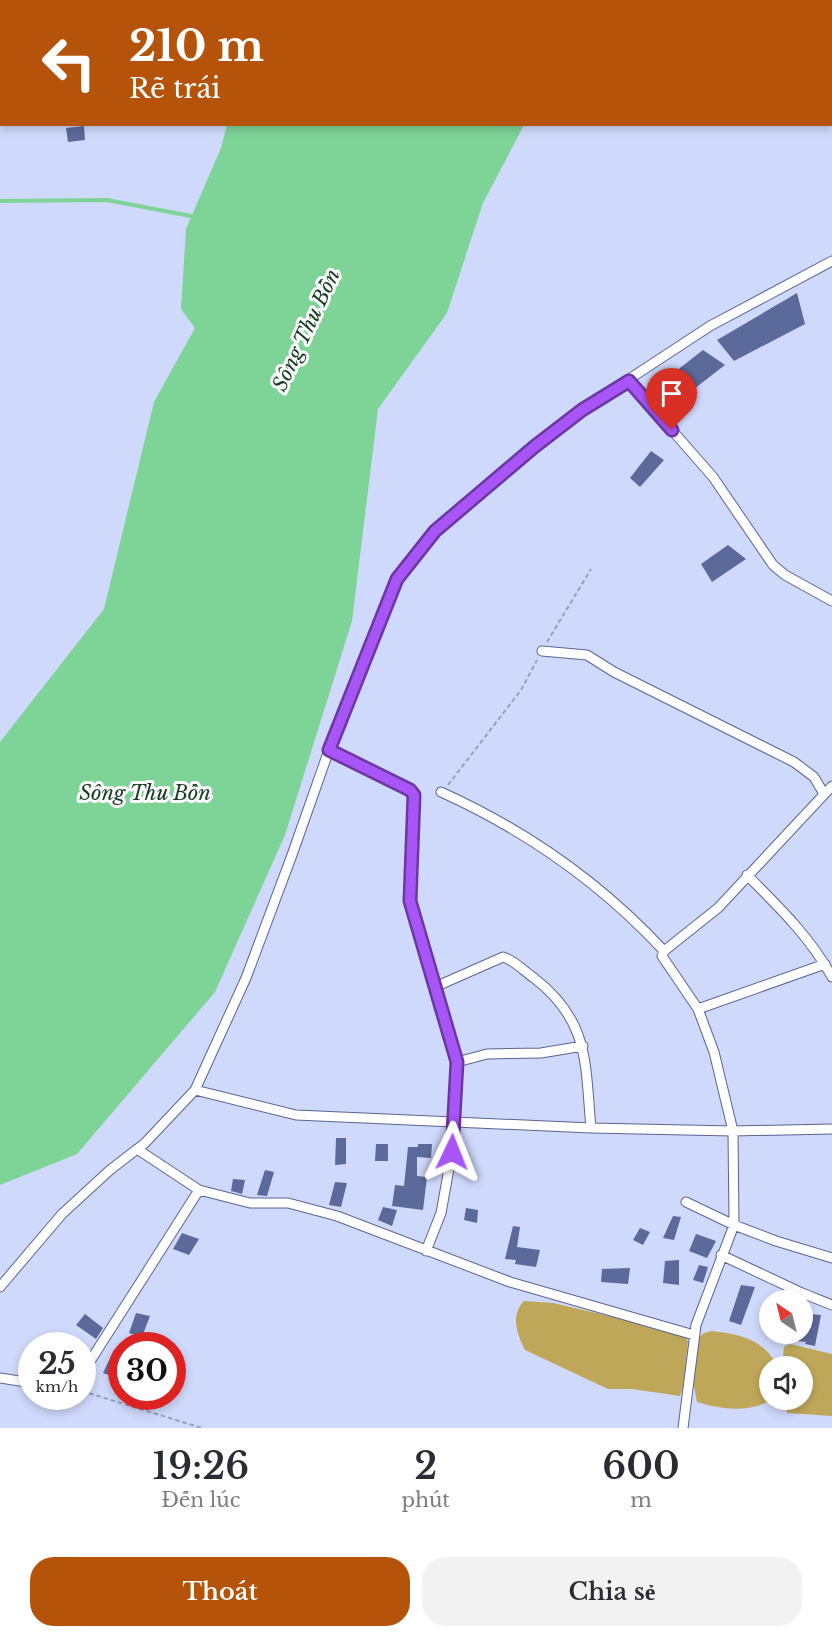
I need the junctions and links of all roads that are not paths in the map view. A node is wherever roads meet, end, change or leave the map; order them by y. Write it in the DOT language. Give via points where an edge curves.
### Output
graph roads {
  1 [pos="832,261"];
  2 [pos="629,381"];
  3 [pos="832,601"];
  4 [pos="542,651"];
  5 [pos="329,750"];
  6 [pos="832,786"];
  7 [pos="441,792"];
  8 [pos="824,794"];
  9 [pos="747,875"];
  10 [pos="664,951"];
  11 [pos="825,964"];
  12 [pos="832,976"];
  13 [pos="435,987"];
  14 [pos="698,1009"];
  15 [pos="582,1046"];
  16 [pos="457,1062"];
  17 [pos="195,1090"];
  18 [pos="453,1122"];
  19 [pos="591,1128"];
  20 [pos="832,1129"];
  21 [pos="734,1131"];
  22 [pos="137,1149"];
  23 [pos="199,1190"];
  24 [pos="686,1202"];
  25 [pos="734,1225"];
  26 [pos="426,1251"];
  27 [pos="721,1255"];
  28 [pos="832,1258"];
  29 [pos="0,1287"];
  30 [pos="832,1305"];
  31 [pos="694,1335"];
  32 [pos="96,1352"];
  33 [pos="0,1378"];
  34 [pos="18,1381"];
  35 [pos="683,1428"];
  1 -- 2 [label="street" via="710,326"];
  2 -- 3 [label="street" via="714,477 773,565"];
  2 -- 5 [label="street" via="534,447 435,531 397,579"];
  4 -- 8 [label="street" via="587,655 794,762 814,777"];
  5 -- 13 [label="street" via="414,795 410,901"];
  5 -- 17 [label="street" via="246,978"];
  6 -- 8 [label="street"];
  7 -- 10 [label="street" via="504,823 572,867"];
  8 -- 9 [label="street"];
  9 -- 10 [label="street" via="718,908"];
  9 -- 11 [label="street" via="789,916"];
  10 -- 14 [label="street" via="663,961"];
  11 -- 12 [label="street"];
  11 -- 14 [label="street"];
  13 -- 15 [label="street" via="506,957 562,1005 576,1026"];
  13 -- 16 [label="street"];
  14 -- 21 [label="street"];
  15 -- 16 [label="street" via="541,1053 488,1054"];
  15 -- 19 [label="street"];
  16 -- 18 [label="street"];
  17 -- 18 [label="street" via="296,1114"];
  17 -- 22 [label="street"];
  18 -- 19 [label="street"];
  18 -- 26 [label="street" via="441,1213"];
  19 -- 21 [label="street"];
  20 -- 21 [label="street"];
  21 -- 25 [label="street"];
  22 -- 23 [label="street"];
  22 -- 29 [label="street" via="62,1214"];
  23 -- 26 [label="street" via="250,1203 288,1203 337,1216"];
  23 -- 32 [label="street"];
  24 -- 25 [label="street"];
  25 -- 27 [label="street"];
  25 -- 28 [label="street"];
  26 -- 31 [label="street" via="510,1282"];
  27 -- 30 [label="street"];
  27 -- 31 [label="street"];
  31 -- 35 [label="street"];
  33 -- 34 [label="street"];
}
